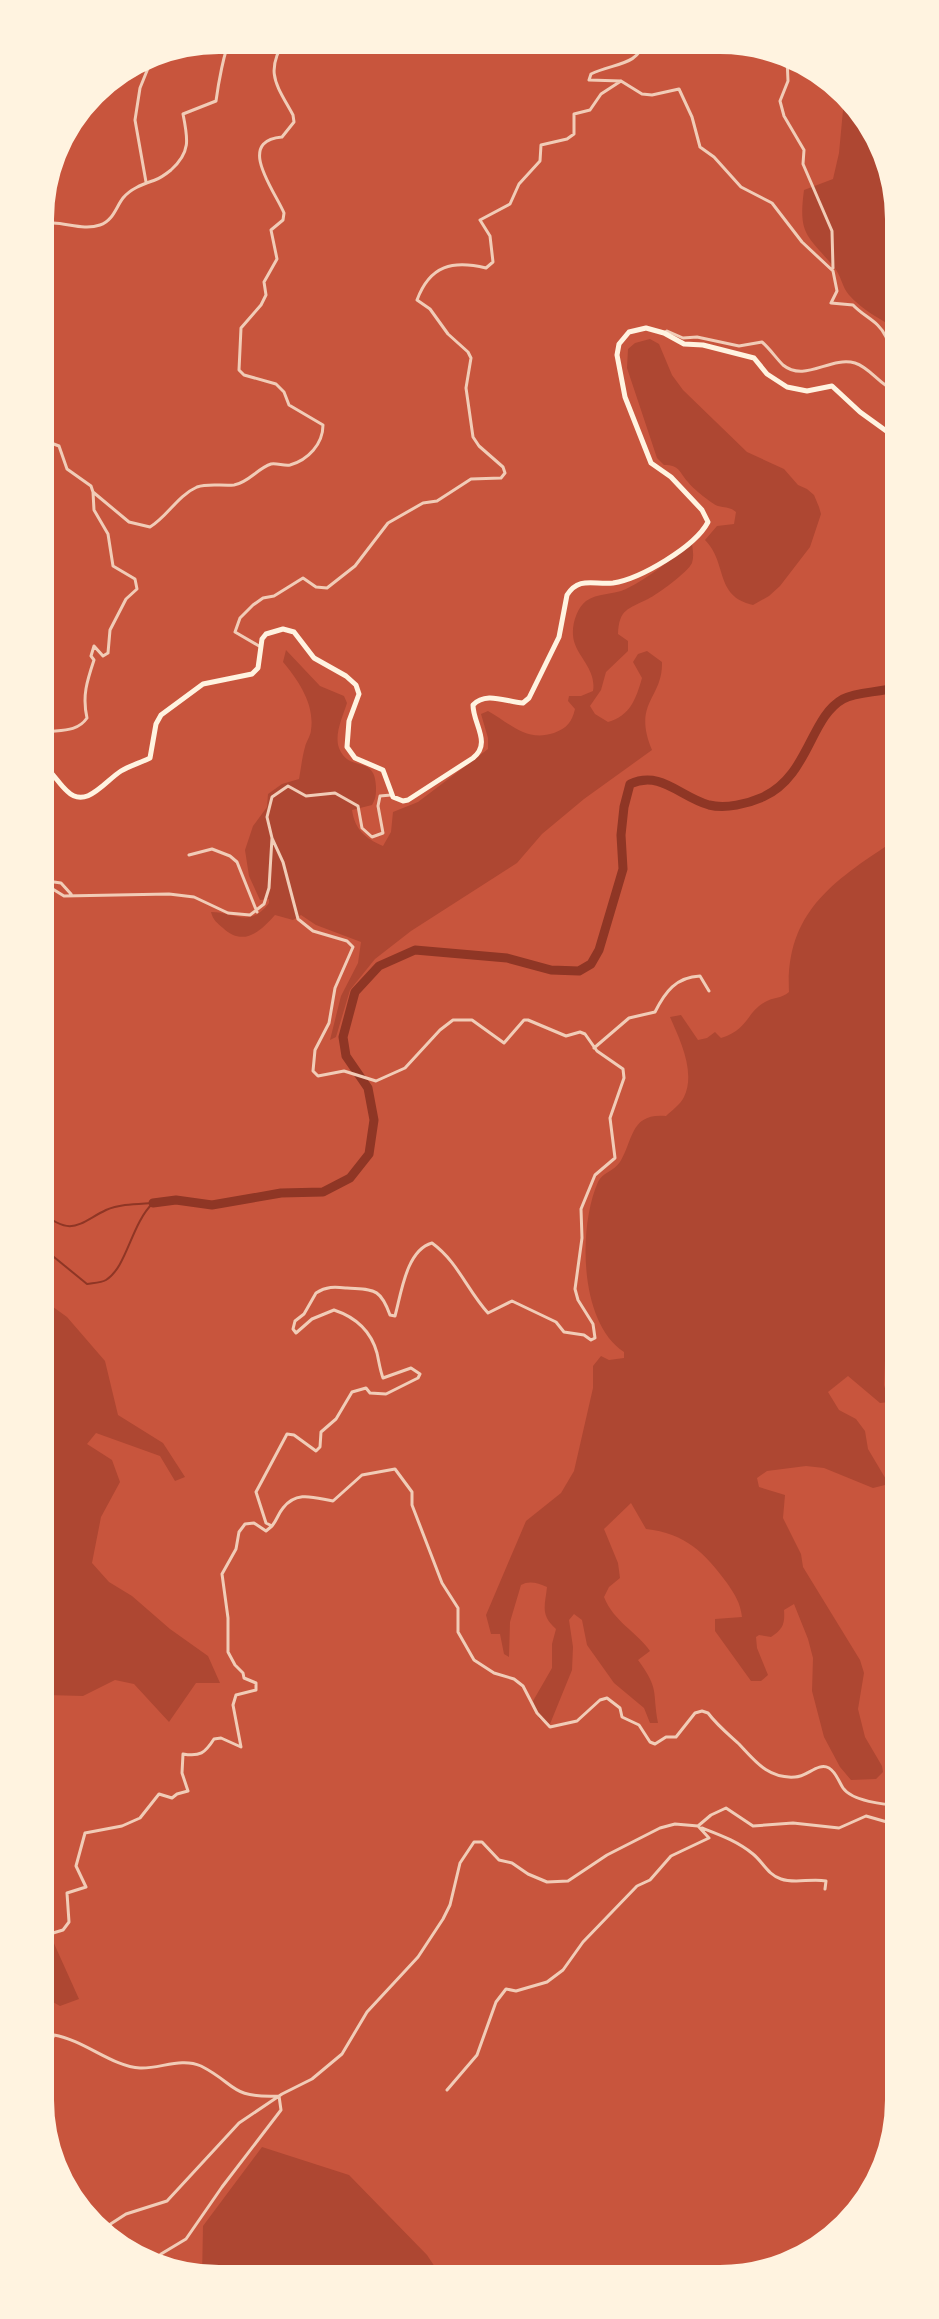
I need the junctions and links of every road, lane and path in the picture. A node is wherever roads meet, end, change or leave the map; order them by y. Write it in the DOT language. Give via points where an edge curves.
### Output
graph roads {
  1 [pos="226,52"];
  2 [pos="279,52"];
  3 [pos="642,52"];
  4 [pos="787,66"];
  5 [pos="148,68"];
  6 [pos="621,81"];
  7 [pos="146,182"];
  8 [pos="52,222"];
  9 [pos="833,271"];
  10 [pos="664,333"];
  11 [pos="887,342"];
  12 [pos="887,388"];
  13 [pos="887,432"];
  14 [pos="52,443"];
  15 [pos="93,492"];
  16 [pos="260,646"];
  17 [pos="52,732"];
  18 [pos="52,775"];
  19 [pos="391,795"];
  20 [pos="272,838"];
  21 [pos="189,855"];
  22 [pos="52,882"];
  23 [pos="52,889"];
  24 [pos="71,894"];
  25 [pos="257,912"];
  26 [pos="709,991"];
  27 [pos="594,1048"];
  28 [pos="272,1526"];
  29 [pos="887,1806"];
  30 [pos="887,1822"];
  31 [pos="698,1826"];
  32 [pos="825,1889"];
  33 [pos="52,1937"];
  34 [pos="52,2039"];
  35 [pos="447,2090"];
  36 [pos="279,2096"];
  37 [pos="109,2226"];
  38 [pos="159,2256"];
  1 -- 7 [label="street" via="216,101 183,114 187,140 182,160 163,177"];
  2 -- 15 [label="street" via="273,73 294,122 282,137 263,144 260,167 284,213 271,230 277,259 264,282 266,295 241,328 239,370 276,384 289,405 323,425 323,435 306,456 291,464 271,464 237,485 195,488 150,527 129,522"];
  3 -- 6 [label="street" via="589,77 595,82"];
  4 -- 9 [label="street" via="780,101 804,150 803,164 832,231"];
  5 -- 7 [label="street" via="135,120"];
  6 -- 9 [label="street" via="642,94 679,89 700,147 741,187 772,203"];
  6 -- 16 [label="street" via="601,94 590,110 574,114 574,134 541,145 540,161 519,184 510,204 480,220 490,236 493,262 486,268 448,264 428,279 417,300 471,358 466,388 473,437 505,473 501,478 471,479 388,523 355,566 327,588 303,578 253,605 235,632"];
  7 -- 8 [label="street" via="100,225"];
  9 -- 11 [label="street" via="837,291 831,303 853,305 877,322"];
  10 -- 12 [label="street" via="739,346 762,342 793,371 857,363"];
  10 -- 13 [label="main road" via="684,344 754,358 787,387 807,391 832,386"];
  10 -- 19 [label="main road" via="646,328 629,332 619,344 625,397 651,463 702,510 706,526 695,540 646,571 613,583 576,584 567,595 559,637 529,698 523,703 478,699 473,712 483,741 480,752 408,800"];
  14 -- 15 [label="street" via="59,446 67,469"];
  15 -- 17 [label="street" via="113,566 135,579 137,589 110,630 108,653 103,656 94,646 84,694 87,718 82,726"];
  16 -- 18 [label="main road" via="256,671 203,684 158,720 150,758 90,795 70,794"];
  16 -- 19 [label="main road" via="266,634 294,632 314,658 352,680 359,694 349,721 349,752 383,770"];
  19 -- 20 [label="street" via="380,796 383,833 372,837 362,828 358,806 335,793 306,796 288,786 272,797 267,817"];
  20 -- 25 [label="street" via="269,888"];
  20 -- 27 [label="street" via="298,919 353,947 315,1050 313,1071 318,1076 344,1071 376,1081 386,1077 416,1059 453,1020 472,1020 504,1043 528,1020 566,1036 585,1034"];
  21 -- 25 [label="street" via="212,849 230,856"];
  22 -- 24 [label="street"];
  23 -- 24 [label="street"];
  24 -- 25 [label="street" via="169,894 194,897 228,913"];
  26 -- 27 [label="street" via="700,976 681,980 655,1012 629,1018"];
  27 -- 28 [label="street" via="618,1064 624,1078 610,1118 615,1158 595,1175 581,1209 575,1289 595,1338 564,1332 556,1322 512,1301 488,1313 450,1257 432,1243 419,1250 408,1271 395,1316 385,1300 364,1287 333,1286 316,1293 295,1321 296,1333 334,1310 362,1325 383,1378 411,1368 420,1374 386,1394 366,1388 352,1392 321,1432 316,1451 287,1434 256,1492 266,1523"];
  28 -- 29 [label="street" via="297,1497 333,1501 362,1475 395,1469 412,1492 412,1505 442,1583 458,1608 458,1632 474,1660 523,1686 550,1727 577,1721 607,1698 655,1744 676,1737 702,1711 762,1769 796,1777 826,1766 850,1797"];
  28 -- 33 [label="street" via="266,1531 245,1524 222,1574 228,1652 244,1678 256,1683 256,1690 236,1695 233,1705 241,1747 221,1738 197,1757 183,1754 188,1791 172,1798 159,1794 140,1818 85,1833 76,1866 86,1887 67,1893 69,1922"];
  30 -- 31 [label="street" via="866,1816 828,1829 793,1823 753,1826 726,1808"];
  31 -- 32 [label="street" via="731,1839 777,1877 826,1881"];
  31 -- 35 [label="street" via="709,1838 671,1856 650,1880 637,1886 563,1970 547,1982 506,1989 477,2055"];
  31 -- 36 [label="street" via="660,1828 568,1881 547,1882 474,1842 460,1863 443,1919 418,1957 367,2012 342,2054 312,2079"];
  34 -- 36 [label="street" via="54,2035 72,2038 127,2066 187,2062 237,2092"];
  36 -- 37 [label="street" via="239,2123 167,2201"];
  36 -- 38 [label="street" via="281,2110 186,2239"];
}
